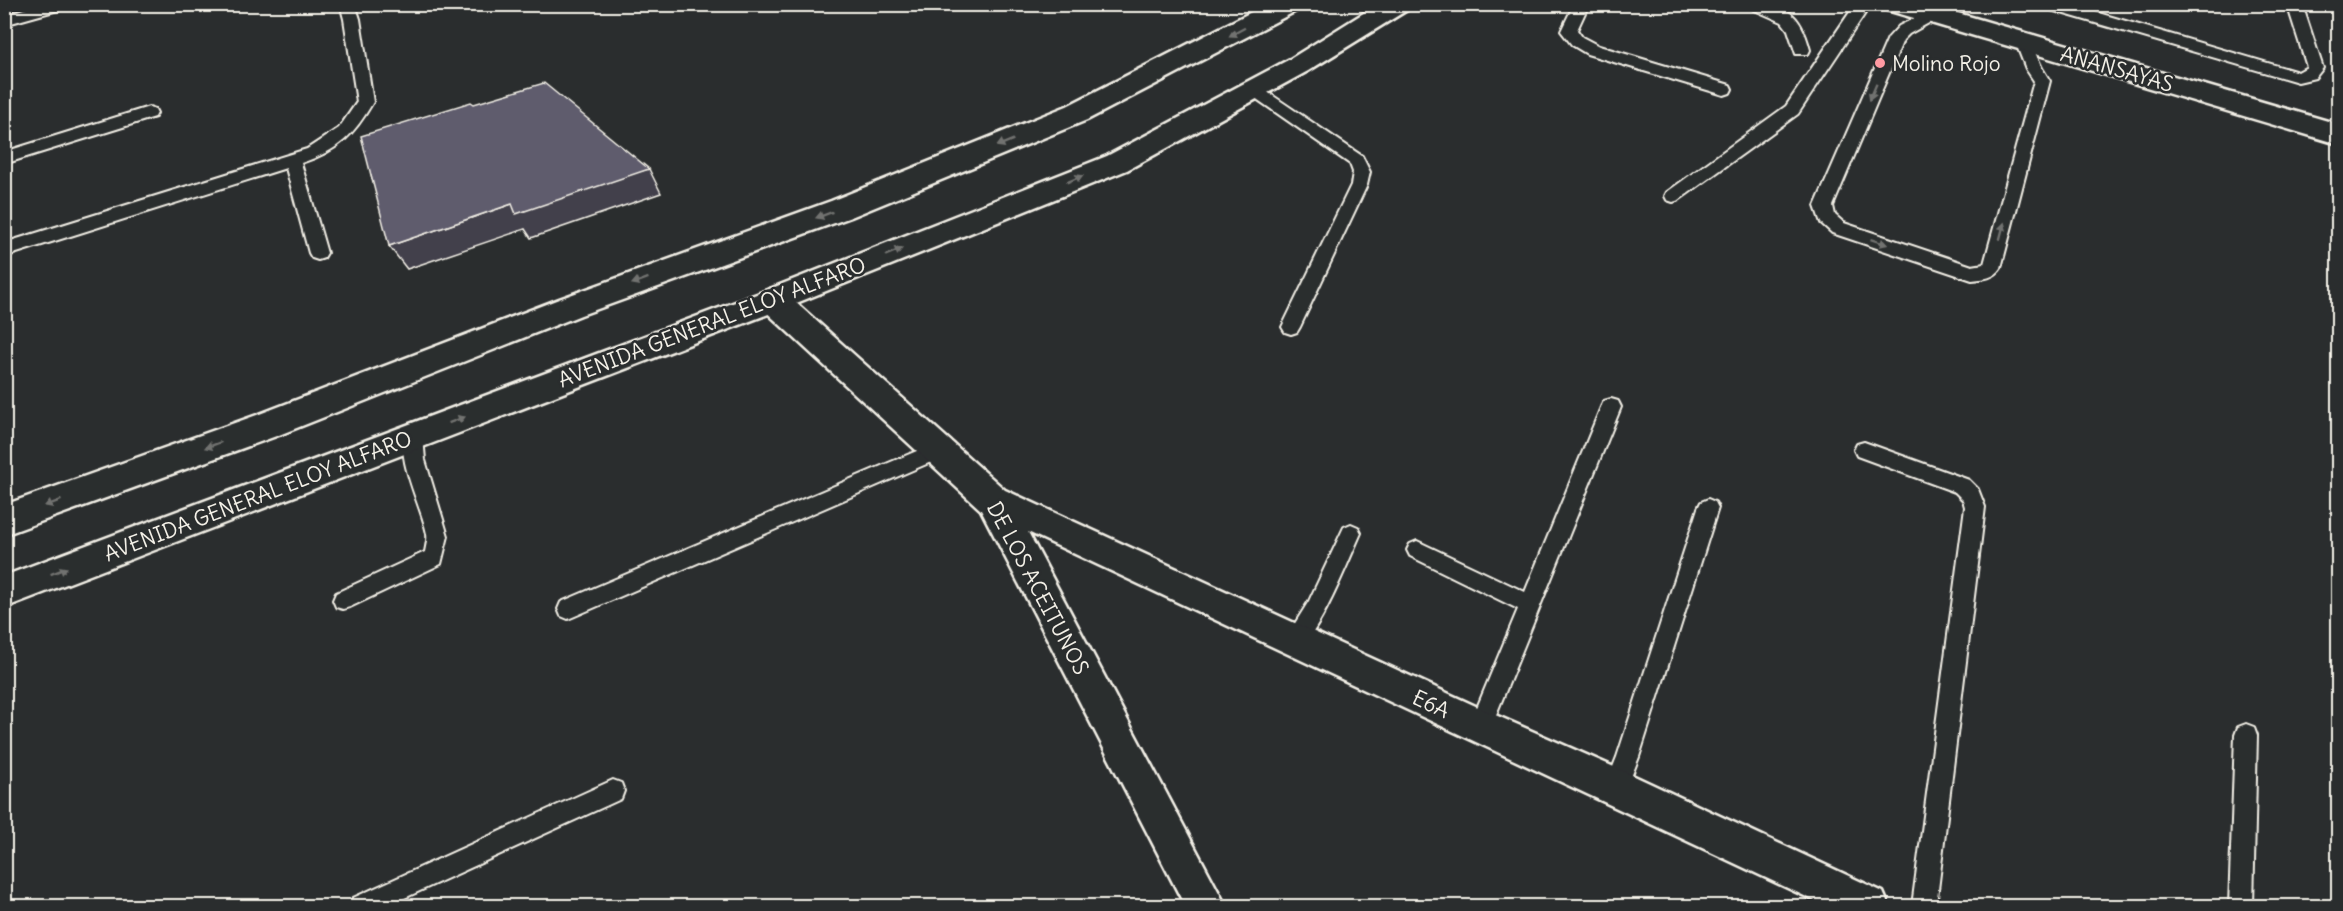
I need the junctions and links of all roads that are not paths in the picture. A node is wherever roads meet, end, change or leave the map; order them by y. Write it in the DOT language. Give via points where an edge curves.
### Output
graph roads {
  1 [pos="60,4"];
  2 [pos="347,4"];
  3 [pos="1289,4"];
  4 [pos="1398,4"];
  5 [pos="1582,4"];
  6 [pos="1755,4"];
  7 [pos="1858,4"];
  8 [pos="1896,4"];
  9 [pos="2049,4"];
  10 [pos="2294,4"];
  11 [pos="1931,15"];
  12 [pos="4,20"];
  13 [pos="2023,41"];
  14 [pos="1802,50"];
  15 [pos="1254,89"];
  16 [pos="1724,89"];
  17 [pos="148,113"];
  18 [pos="2338,134"];
  19 [pos="4,158"];
  20 [pos="292,160"];
  21 [pos="1673,196"];
  22 [pos="4,250"];
  23 [pos="318,252"];
  24 [pos="773,300"];
  25 [pos="1291,327"];
  26 [pos="1611,407"];
  27 [pos="413,437"];
  28 [pos="939,450"];
  29 [pos="1864,450"];
  30 [pos="993,500"];
  31 [pos="1708,508"];
  32 [pos="4,520"];
  33 [pos="1351,533"];
  34 [pos="1417,549"];
  35 [pos="4,592"];
  36 [pos="343,600"];
  37 [pos="1531,605"];
  38 [pos="568,609"];
  39 [pos="1295,641"];
  40 [pos="1480,727"];
  41 [pos="2246,735"];
  42 [pos="1616,787"];
  43 [pos="613,791"];
  44 [pos="361,906"];
  45 [pos="1206,906"];
  46 [pos="1869,906"];
  47 [pos="1924,906"];
  48 [pos="2241,906"];
  1 -- 12 [label="lane"];
  2 -- 20 [label="lane" via="365,102 345,132 313,153"];
  3 -- 32 [label="main road, one-way" via="1077,113 841,209"];
  4 -- 15 [label="main road, AVENIDA GENERAL ELOY ALFARO"];
  5 -- 16 [label="lane" via="1569,32 1593,50"];
  6 -- 14 [label="lane" via="1790,19 1797,28"];
  7 -- 21 [label="lane" via="1860,9 1792,110"];
  8 -- 11 [label="main road, ANANSAYAS"];
  9 -- 10 [label="lane" via="2298,77 2315,68"];
  11 -- 13 [label="main road, ANANSAYAS"];
  11 -- 13 [label="lane, one-way" via="1896,38 1824,206 1827,218 1838,228 1972,273 1992,268 2042,81"];
  13 -- 18 [label="main road, ANANSAYAS"];
  24 -- 15 [label="main road, AVENIDA GENERAL ELOY ALFARO, one-way" via="1117,163"];
  15 -- 25 [label="lane" via="1362,168 1359,186"];
  17 -- 19 [label="lane"];
  20 -- 22 [label="lane"];
  20 -- 23 [label="lane"];
  27 -- 24 [label="main road, AVENIDA GENERAL ELOY ALFARO, one-way"];
  24 -- 28 [label="main road, DE LOS ACEITUNOS"];
  26 -- 37 [label="lane"];
  35 -- 27 [label="main road, AVENIDA GENERAL ELOY ALFARO, one-way"];
  27 -- 36 [label="lane" via="438,536 434,558"];
  28 -- 30 [label="main road, DE LOS ACEITUNOS"];
  28 -- 38 [label="lane"];
  29 -- 47 [label="lane" via="1962,486 1975,507"];
  30 -- 39 [label="main road, E6A"];
  30 -- 45 [label="main road, DE LOS ACEITUNOS"];
  31 -- 42 [label="lane"];
  33 -- 39 [label="lane" via="1316,608"];
  34 -- 37 [label="lane"];
  37 -- 40 [label="lane"];
  39 -- 40 [label="main road, E6A"];
  40 -- 42 [label="main road, E6A"];
  41 -- 48 [label="lane"];
  42 -- 46 [label="main road, E6A"];
  43 -- 44 [label="lane"];
}
